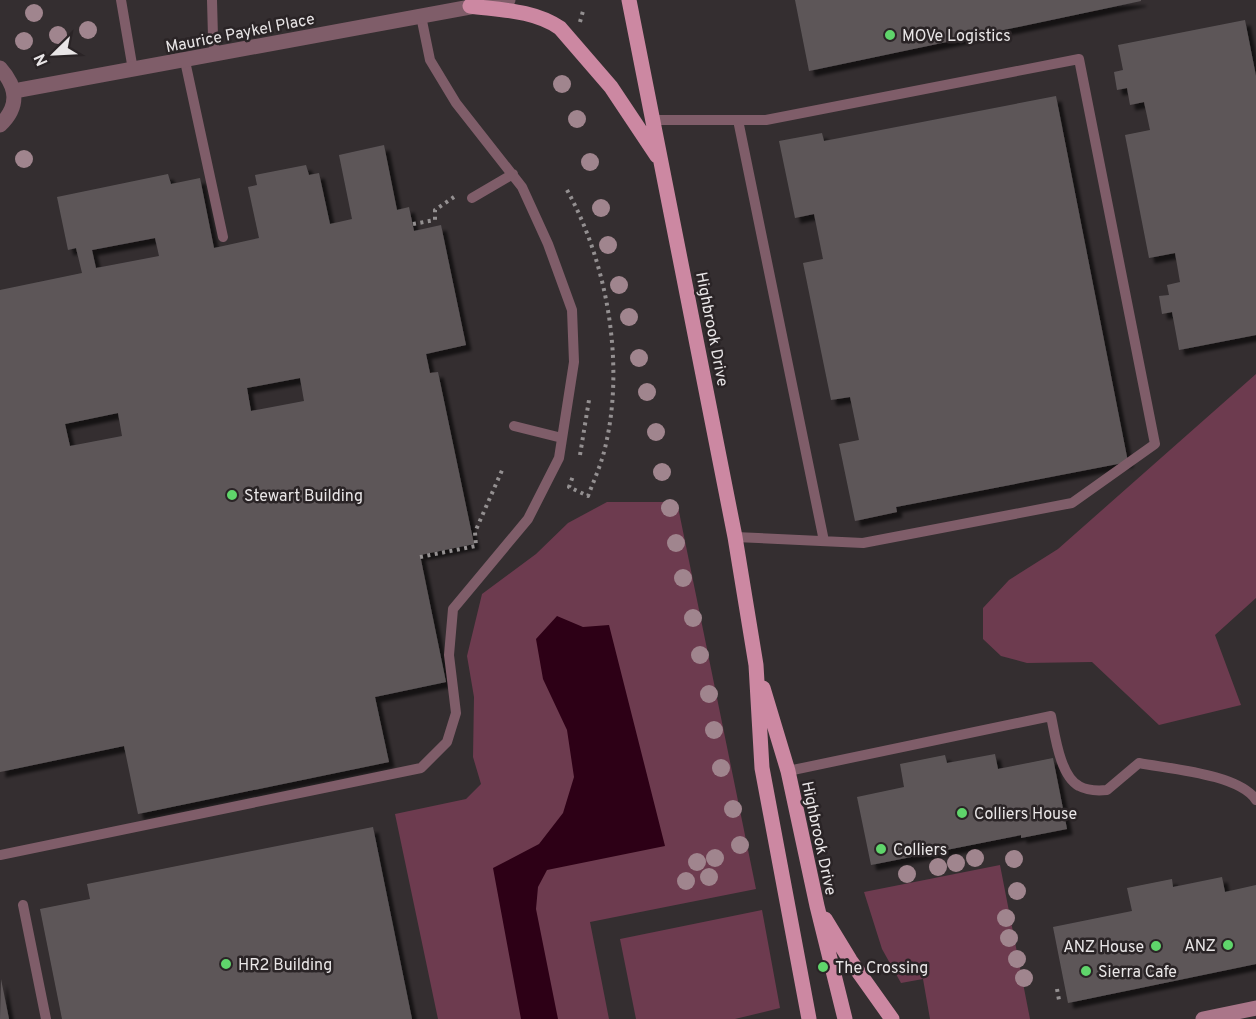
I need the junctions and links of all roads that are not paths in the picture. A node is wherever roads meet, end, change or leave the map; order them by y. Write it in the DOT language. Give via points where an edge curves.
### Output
graph roads {
  1 [pos="121,0"];
  2 [pos="212,0"];
  3 [pos="508,0"];
  4 [pos="629,0"];
  5 [pos="472,3"];
  6 [pos="421,16"];
  7 [pos="215,55"];
  8 [pos="185,61"];
  9 [pos="0,68"];
  10 [pos="133,70"];
  11 [pos="14,91"];
  12 [pos="652,120"];
  13 [pos="738,120"];
  14 [pos="0,125"];
  15 [pos="662,163"];
  16 [pos="513,174"];
  17 [pos="472,198"];
  18 [pos="223,237"];
  19 [pos="514,426"];
  20 [pos="562,438"];
  21 [pos="735,537"];
  22 [pos="824,541"];
  23 [pos="756,665"];
  24 [pos="788,771"];
  25 [pos="1256,800"];
  26 [pos="0,855"];
  27 [pos="23,905"];
  28 [pos="817,906"];
  29 [pos="1256,1008"];
  30 [pos="46,1019"];
  31 [pos="809,1019"];
  32 [pos="844,1019"];
  33 [pos="892,1019"];
  34 [pos="1203,1019"];
  1 -- 10 [label="lane"];
  2 -- 7 [label="lane"];
  3 -- 5 [label="street, Maurice Paykel Place"];
  4 -- 12 [label="main road, Highbrook Drive"];
  5 -- 6 [label="street, Maurice Paykel Place"];
  5 -- 15 [label="main road" via="531,14 560,28 610,87"];
  6 -- 7 [label="street, Maurice Paykel Place"];
  6 -- 16 [label="lane" via="430,60 456,103"];
  7 -- 8 [label="street, Maurice Paykel Place"];
  8 -- 10 [label="street, Maurice Paykel Place"];
  8 -- 18 [label="lane"];
  9 -- 11 [label="street"];
  10 -- 11 [label="street, Maurice Paykel Place"];
  11 -- 14 [label="street" via="10,115"];
  12 -- 13 [label="lane"];
  12 -- 15 [label="main road, Highbrook Drive"];
  13 -- 22 [label="lane"];
  13 -- 22 [label="lane" via="766,120 1079,59 1155,444 1072,503 863,543"];
  15 -- 21 [label="main road, Highbrook Drive"];
  16 -- 17 [label="lane"];
  16 -- 20 [label="lane" via="548,244 572,310 574,362"];
  19 -- 20 [label="lane"];
  20 -- 26 [label="lane" via="559,458 528,519 453,609 449,655 456,713 447,742 421,768"];
  21 -- 22 [label="lane"];
  21 -- 23 [label="main road, Highbrook Drive"];
  23 -- 24 [label="main road, Highbrook Drive"];
  23 -- 31 [label="main road, Highbrook Drive" via="762,768"];
  24 -- 25 [label="lane" via="1051,716 1057,747 1077,785 1092,791 1107,790 1139,763 1218,777 1251,793"];
  24 -- 28 [label="main road, Highbrook Drive"];
  27 -- 30 [label="lane"];
  28 -- 32 [label="main road, Highbrook Drive"];
  28 -- 33 [label="main road"];
  29 -- 34 [label="main road"];
}
